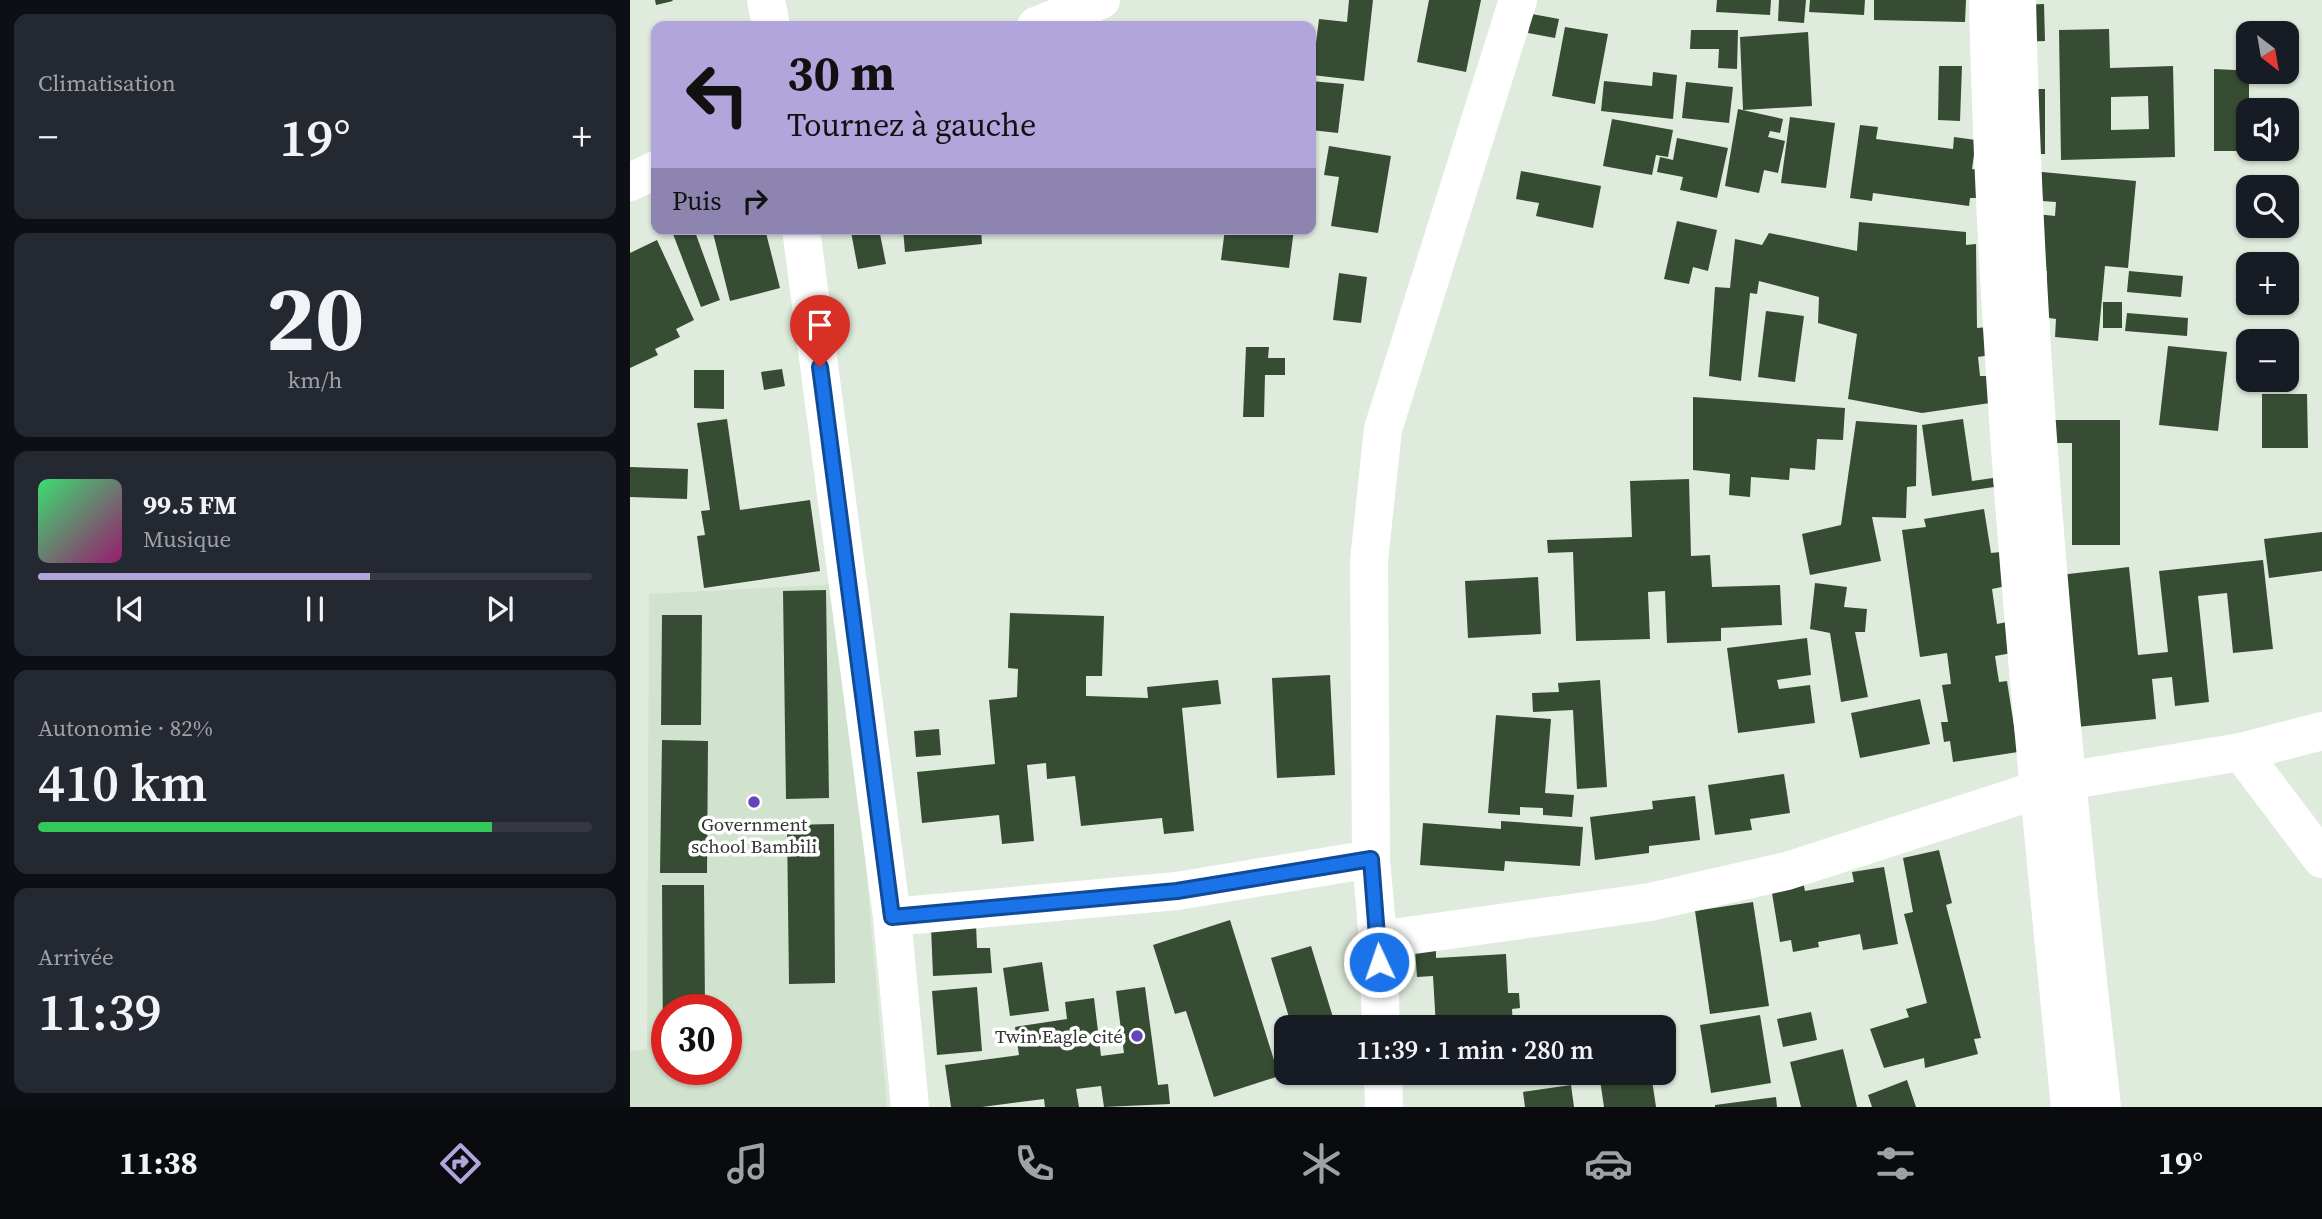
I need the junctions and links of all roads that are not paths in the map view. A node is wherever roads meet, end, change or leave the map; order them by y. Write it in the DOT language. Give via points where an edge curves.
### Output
graph roads {
  1 [pos="766,0"];
  2 [pos="1101,0"];
  3 [pos="1518,0"];
  4 [pos="1989,0"];
  5 [pos="2017,0"];
  6 [pos="770,21"];
  7 [pos="1048,21"];
  8 [pos="651,172"];
  9 [pos="630,182"];
  10 [pos="803,235"];
  11 [pos="2322,731"];
  12 [pos="2241,752"];
  13 [pos="2051,785"];
  14 [pos="1371,859"];
  15 [pos="2322,859"];
  16 [pos="892,917"];
  17 [pos="1378,940"];
  18 [pos="1381,1015"];
  19 [pos="1383,1085"];
  20 [pos="910,1107"];
  21 [pos="1384,1107"];
  22 [pos="2070,1107"];
  23 [pos="2102,1107"];
  1 -- 6 [label="street"];
  2 -- 7 [label="street"];
  3 -- 14 [label="street" via="1383,429 1368,561"];
  4 -- 13 [label="street" via="1992,180"];
  5 -- 13 [label="street" via="2021,179"];
  8 -- 9 [label="street"];
  10 -- 16 [label="street"];
  11 -- 12 [label="street"];
  12 -- 13 [label="street"];
  12 -- 15 [label="street"];
  13 -- 17 [label="street" via="1787,871 1650,902"];
  13 -- 22 [label="street"];
  13 -- 23 [label="street"];
  14 -- 16 [label="street" via="1177,891"];
  14 -- 17 [label="street"];
  16 -- 20 [label="street"];
  17 -- 18 [label="street"];
  19 -- 21 [label="street"];
}
